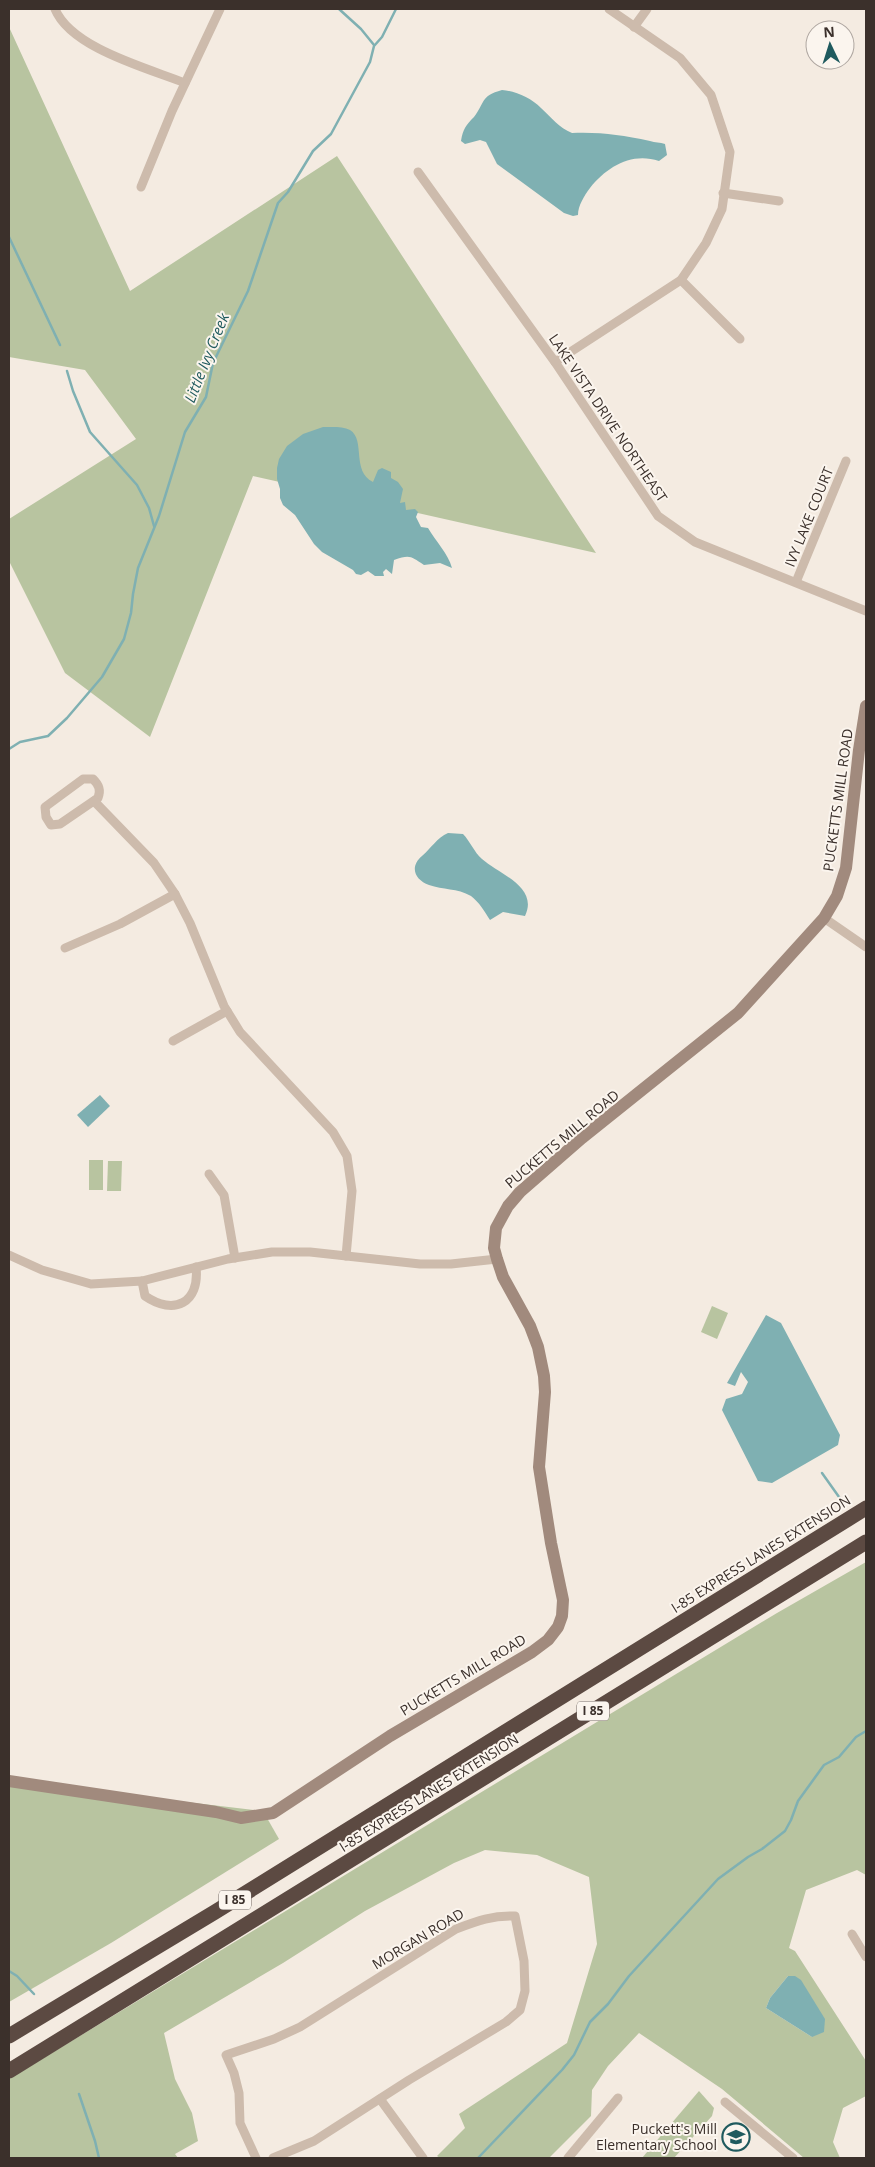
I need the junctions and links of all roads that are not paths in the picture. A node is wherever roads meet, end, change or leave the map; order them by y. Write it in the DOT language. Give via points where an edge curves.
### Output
graph roads {
  1 [pos="55,9"];
  2 [pos="220,9"];
  3 [pos="610,9"];
  4 [pos="647,9"];
  5 [pos="634,27"];
  6 [pos="184,83"];
  7 [pos="418,172"];
  8 [pos="141,187"];
  9 [pos="724,193"];
  10 [pos="779,201"];
  11 [pos="681,280"];
  12 [pos="740,339"];
  13 [pos="555,362"];
  14 [pos="846,461"];
  15 [pos="796,582"];
  16 [pos="866,611"];
  17 [pos="866,706"];
  18 [pos="865,721"];
  19 [pos="94,801"];
  20 [pos="175,894"];
  21 [pos="824,918"];
  22 [pos="866,947"];
  23 [pos="65,948"];
  24 [pos="227,1011"];
  25 [pos="173,1041"];
  26 [pos="209,1174"];
  27 [pos="9,1255"];
  28 [pos="346,1256"];
  29 [pos="234,1258"];
  30 [pos="497,1259"];
  31 [pos="196,1267"];
  32 [pos="142,1281"];
  33 [pos="866,1508"];
  34 [pos="866,1542"];
  35 [pos="9,1781"];
  36 [pos="852,1934"];
  37 [pos="866,1957"];
  38 [pos="9,2036"];
  39 [pos="9,2071"];
  40 [pos="618,2098"];
  41 [pos="380,2099"];
  42 [pos="725,2102"];
  43 [pos="256,2158"];
  44 [pos="273,2158"];
  45 [pos="423,2158"];
  46 [pos="568,2158"];
  47 [pos="792,2158"];
  1 -- 6 [label="street" via="75,34 94,48"];
  2 -- 6 [label="street"];
  3 -- 5 [label="street"];
  4 -- 5 [label="street"];
  5 -- 9 [label="street" via="680,58 710,95 730,152"];
  6 -- 8 [label="street"];
  7 -- 13 [label="street, LAKE VISTA DRIVE NORTHEAST"];
  9 -- 10 [label="street"];
  9 -- 11 [label="street" via="722,209 706,243"];
  11 -- 12 [label="street"];
  11 -- 13 [label="street"];
  13 -- 15 [label="street, LAKE VISTA DRIVE NORTHEAST" via="658,516 695,542"];
  14 -- 15 [label="street, IVY LAKE COURT"];
  15 -- 16 [label="street, LAKE VISTA DRIVE NORTHEAST"];
  17 -- 18 [label="street, PUCKETTS MILL ROAD"];
  18 -- 21 [label="street, PUCKETTS MILL ROAD" via="846,868 837,896"];
  19 -- 19 [label="street" via="100,791 98,784 93,779 83,779 45,808 46,818 51,825 60,824"];
  19 -- 20 [label="street" via="154,863"];
  20 -- 23 [label="street" via="120,924"];
  20 -- 24 [label="street"];
  21 -- 22 [label="street"];
  21 -- 30 [label="street, PUCKETTS MILL ROAD" via="738,1013 520,1192 496,1228 494,1248"];
  24 -- 25 [label="street"];
  24 -- 28 [label="street" via="240,1032 333,1132 347,1156 352,1191"];
  26 -- 29 [label="street" via="224,1195"];
  27 -- 32 [label="street" via="42,1270 92,1284"];
  28 -- 29 [label="street" via="272,1252"];
  28 -- 30 [label="street" via="420,1264"];
  29 -- 31 [label="street"];
  30 -- 35 [label="street, PUCKETTS MILL ROAD" via="503,1277 530,1326 544,1376 539,1467 550,1543 563,1600 558,1627 548,1640 390,1736 273,1813 241,1818"];
  31 -- 32 [label="street"];
  31 -- 32 [label="street" via="197,1282 192,1294 182,1304 171,1307 158,1305 145,1296"];
  33 -- 38 [label="highway, I-85 EXPRESS LANES EXTENSION / I 85"];
  34 -- 39 [label="highway, I-85 EXPRESS LANES EXTENSION / I 85"];
  36 -- 37 [label="street"];
  40 -- 46 [label="street"];
  41 -- 43 [label="street, MORGAN ROAD" via="506,2022 520,2010 524,1961 515,1916 483,1918 456,1929 300,2026 274,2039 226,2055 239,2093 240,2123"];
  41 -- 44 [label="street, MORGAN ROAD" via="314,2141"];
  41 -- 45 [label="street"];
  42 -- 47 [label="street"];
}
